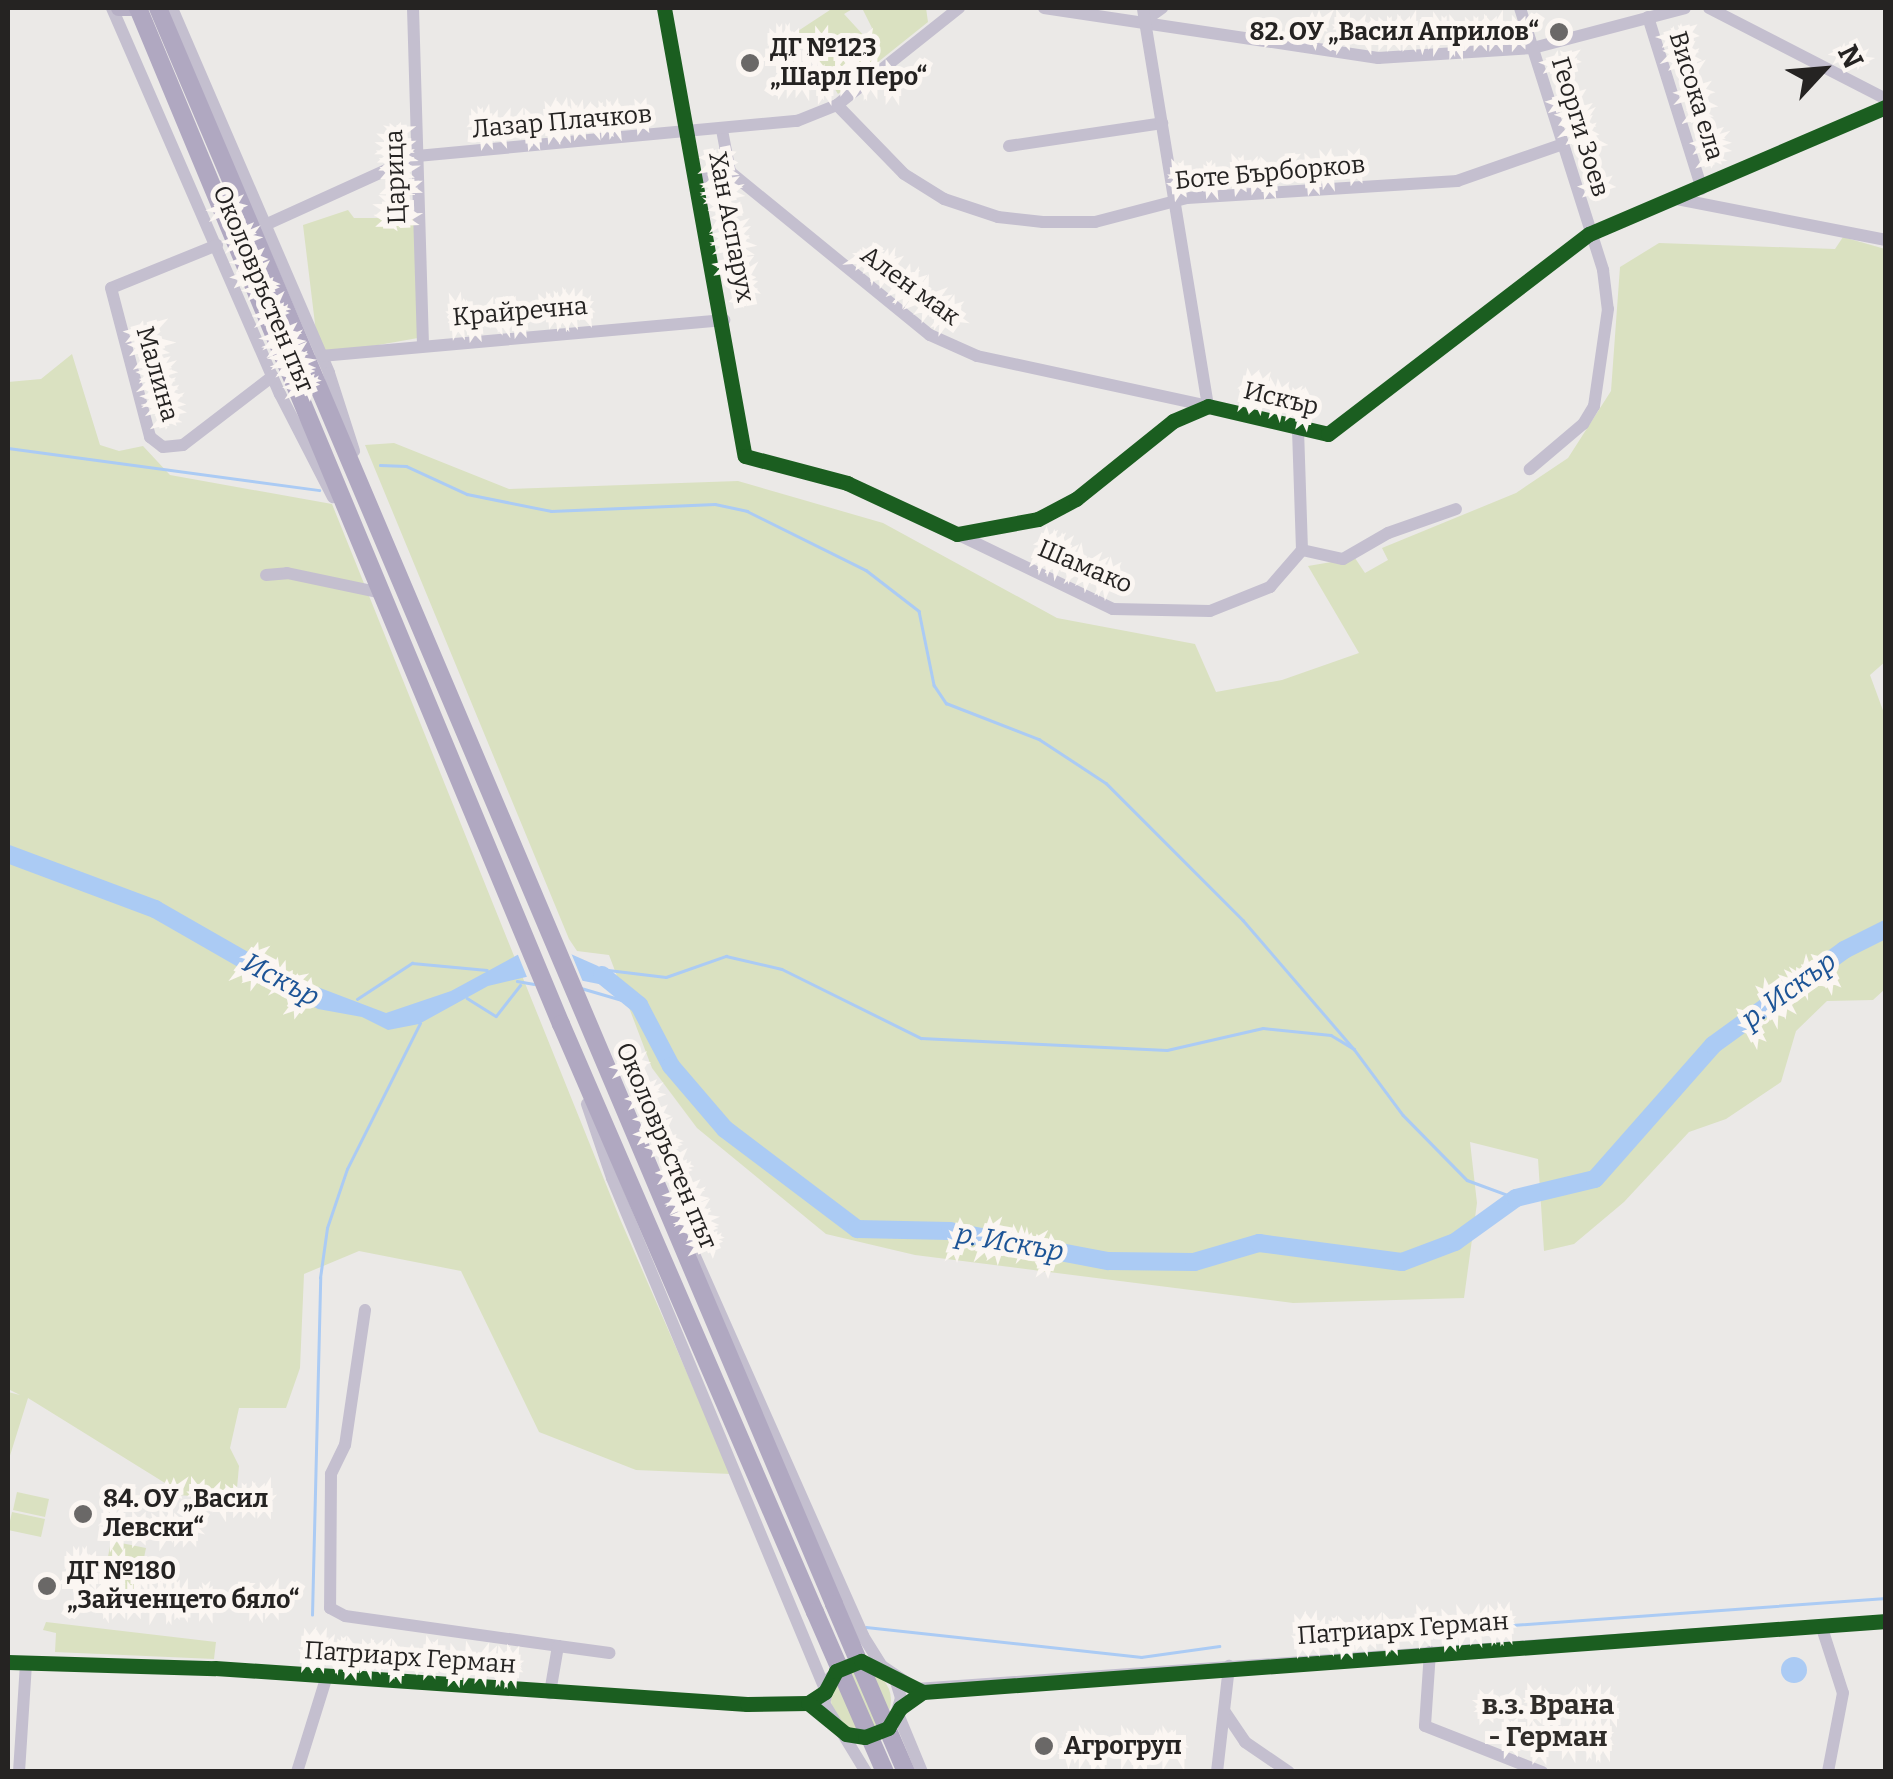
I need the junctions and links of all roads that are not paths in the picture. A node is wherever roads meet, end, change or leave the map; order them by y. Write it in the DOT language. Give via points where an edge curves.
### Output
graph roads {
  1 [pos="115,8"];
  2 [pos="136,8"];
  3 [pos="158,8"];
  4 [pos="172,8"];
  5 [pos="413,8"];
  6 [pos="664,8"];
  7 [pos="958,8"];
  8 [pos="1044,8"];
  9 [pos="1162,8"];
  10 [pos="1520,8"];
  11 [pos="1685,8"];
  12 [pos="1709,8"];
  13 [pos="1144,14"];
  14 [pos="1648,16"];
  15 [pos="164,44"];
  16 [pos="1533,48"];
  17 [pos="1886,99"];
  18 [pos="837,104"];
  19 [pos="1886,107"];
  20 [pos="1162,123"];
  21 [pos="722,130"];
  22 [pos="688,134"];
  23 [pos="1563,144"];
  24 [pos="1009,146"];
  25 [pos="418,156"];
  26 [pos="730,172"];
  27 [pos="696,179"];
  28 [pos="1702,189"];
  29 [pos="1677,198"];
  30 [pos="1176,201"];
  31 [pos="265,225"];
  32 [pos="1588,234"];
  33 [pos="1886,240"];
  34 [pos="217,245"];
  35 [pos="724,320"];
  36 [pos="423,344"];
  37 [pos="321,356"];
  38 [pos="273,376"];
  39 [pos="1208,406"];
  40 [pos="1298,432"];
  41 [pos="1530,469"];
  42 [pos="1456,509"];
  43 [pos="957,534"];
  44 [pos="382,539"];
  45 [pos="1302,550"];
  46 [pos="266,575"];
  47 [pos="380,589"];
  48 [pos="561,1024"];
  49 [pos="610,1075"];
  50 [pos="365,1310"];
  51 [pos="1886,1621"];
  52 [pos="1821,1625"];
  53 [pos="558,1646"];
  54 [pos="1430,1652"];
  55 [pos="610,1653"];
  56 [pos="8,1662"];
  57 [pos="26,1663"];
  58 [pos="882,1666"];
  59 [pos="1229,1666"];
  60 [pos="894,1678"];
  61 [pos="326,1679"];
  62 [pos="825,1691"];
  63 [pos="924,1692"];
  64 [pos="550,1693"];
  65 [pos="808,1703"];
  66 [pos="899,1711"];
  67 [pos="826,1712"];
  68 [pos="1226,1712"];
  69 [pos="846,1734"];
  70 [pos="1222,1742"];
  71 [pos="1244,1742"];
  72 [pos="19,1772"];
  73 [pos="296,1772"];
  74 [pos="866,1772"];
  75 [pos="885,1772"];
  76 [pos="906,1772"];
  77 [pos="922,1772"];
  78 [pos="1218,1772"];
  79 [pos="1289,1772"];
  80 [pos="1542,1772"];
  81 [pos="1828,1772"];
  1 -- 2 [label="main road"];
  1 -- 34 [label="street, Околовръстен път"];
  2 -- 15 [label="highway, Околовръстен път"];
  3 -- 15 [label="highway, Околовръстен път"];
  4 -- 31 [label="street, Околовръстен път"];
  5 -- 25 [label="street, Царица"];
  6 -- 22 [label="street, Хан Аспарух"];
  7 -- 18 [label="street, Лазар Плачков"];
  8 -- 13 [label="street"];
  9 -- 13 [label="street"];
  10 -- 16 [label="street, Георги Зоев"];
  11 -- 14 [label="street"];
  12 -- 17 [label="street"];
  13 -- 16 [label="street" via="1378,58"];
  13 -- 20 [label="street"];
  14 -- 16 [label="street"];
  14 -- 28 [label="street, Висока ела"];
  15 -- 44 [label="highway, Околовръстен път"];
  15 -- 47 [label="highway, Околовръстен път"];
  16 -- 23 [label="street, Георги Зоев"];
  18 -- 21 [label="street, Лазар Плачков" via="797,121"];
  18 -- 30 [label="street, Боте Бърборков" via="904,174 944,198 998,217 1094,222"];
  19 -- 28 [label="street, Искър"];
  20 -- 24 [label="street"];
  20 -- 30 [label="street"];
  21 -- 22 [label="street, Лазар Плачков"];
  21 -- 26 [label="street"];
  22 -- 25 [label="street, Лазар Плачков"];
  22 -- 27 [label="street, Хан Аспарух"];
  23 -- 30 [label="street, Боте Бърборков" via="1457,181"];
  23 -- 32 [label="street, Георги Зоев"];
  25 -- 31 [label="street, Лазар Плачков"];
  25 -- 36 [label="street, Царица"];
  26 -- 27 [label="street"];
  26 -- 39 [label="street, Ален мак" via="930,335 978,356"];
  27 -- 35 [label="street, Хан Аспарух"];
  28 -- 29 [label="street, Искър"];
  29 -- 32 [label="street, Искър"];
  29 -- 33 [label="street"];
  30 -- 39 [label="street"];
  31 -- 37 [label="street, Околовръстен път"];
  32 -- 40 [label="street, Искър" via="1344,426 1328,434"];
  32 -- 41 [label="street, Георги Зоев" via="1608,309 1597,394 1583,424"];
  34 -- 38 [label="street, Околовръстен път"];
  34 -- 38 [label="street, Малина" via="111,288 150,437 162,447 182,445"];
  35 -- 36 [label="street, Крайречна"];
  35 -- 43 [label="street, Хан Аспарух" via="745,456 848,483"];
  36 -- 37 [label="street, Крайречна"];
  37 -- 44 [label="street, Околовръстен път"];
  38 -- 47 [label="street, Околовръстен път"];
  39 -- 40 [label="street, Искър"];
  39 -- 43 [label="street, Искър" via="1173,421 1076,498 1038,519"];
  40 -- 45 [label="street"];
  42 -- 45 [label="street" via="1388,533 1343,559"];
  43 -- 45 [label="street, Шамако" via="1113,609 1146,614 1210,610 1245,598 1270,587"];
  44 -- 49 [label="highway, Околовръстен път"];
  46 -- 47 [label="street"];
  47 -- 48 [label="highway, Околовръстен път"];
  48 -- 62 [label="street" via="612,1178"];
  48 -- 75 [label="highway, Околовръстен път, bridge"];
  49 -- 58 [label="street"];
  49 -- 76 [label="highway, Околовръстен път, bridge"];
  50 -- 53 [label="street" via="346,1445 331,1474 330,1608 340,1616"];
  51 -- 52 [label="street, Патриарх Герман"];
  52 -- 54 [label="street, Патриарх Герман"];
  52 -- 81 [label="street" via="1842,1692"];
  53 -- 55 [label="street"];
  53 -- 64 [label="street"];
  54 -- 59 [label="street, Патриарх Герман"];
  54 -- 80 [label="street" via="1425,1726"];
  56 -- 57 [label="street, Патриарх Герман"];
  57 -- 61 [label="street, Патриарх Герман"];
  57 -- 72 [label="street"];
  58 -- 60 [label="street"];
  58 -- 62 [label="street" via="848,1663"];
  59 -- 63 [label="street, Патриарх Герман"];
  59 -- 68 [label="street"];
  60 -- 63 [label="street"];
  60 -- 66 [label="street"];
  61 -- 64 [label="street, Патриарх Герман"];
  61 -- 73 [label="street"];
  62 -- 65 [label="street"];
  62 -- 67 [label="street"];
  63 -- 66 [label="street"];
  64 -- 65 [label="street, Патриарх Герман"];
  65 -- 67 [label="street, Патриарх Герман"];
  66 -- 69 [label="street" via="878,1734"];
  66 -- 77 [label="street"];
  67 -- 69 [label="street"];
  68 -- 70 [label="street"];
  68 -- 71 [label="street"];
  69 -- 74 [label="street"];
  70 -- 71 [label="street"];
  70 -- 78 [label="street"];
  71 -- 79 [label="street"];
}
